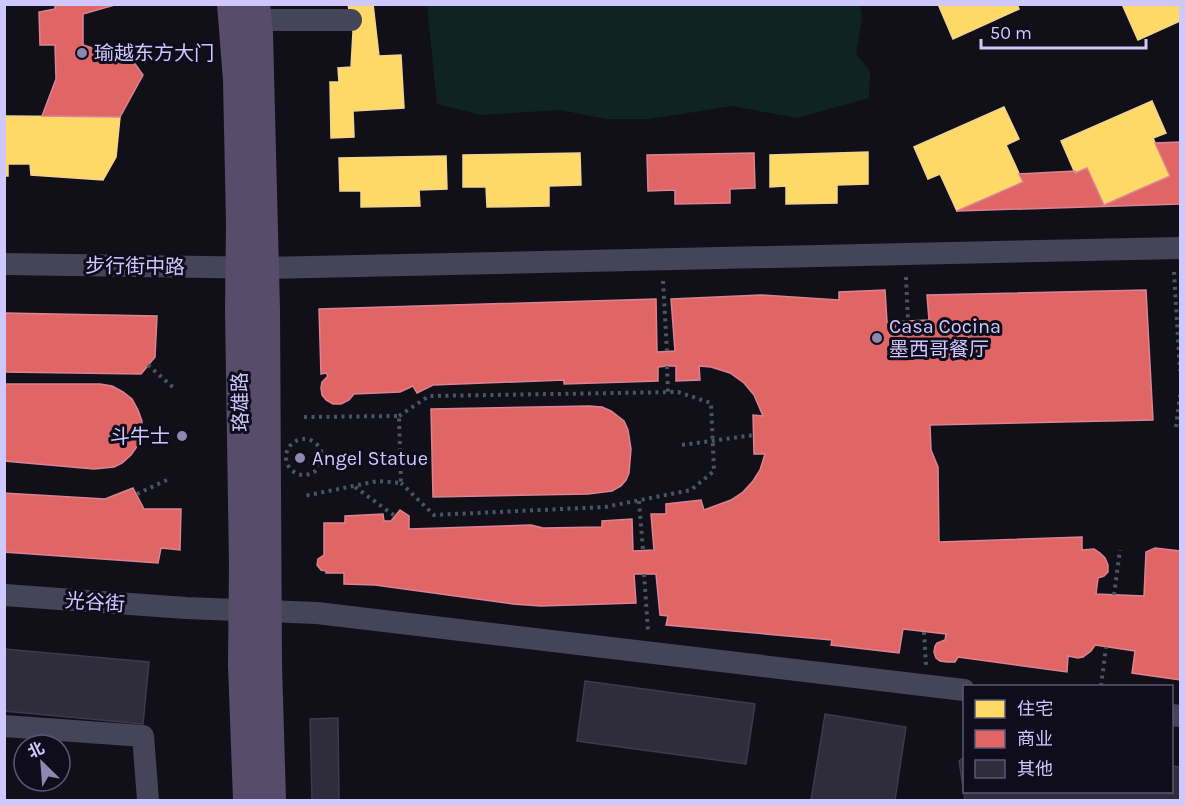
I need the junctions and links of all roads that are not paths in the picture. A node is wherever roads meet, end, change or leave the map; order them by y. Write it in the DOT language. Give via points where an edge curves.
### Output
graph roads {
  1 [pos="231,4"];
  2 [pos="257,12"];
  3 [pos="351,20"];
  4 [pos="1180,234"];
  5 [pos="1180,248"];
  6 [pos="4,264"];
  7 [pos="252,268"];
  8 [pos="4,595"];
  9 [pos="255,615"];
  10 [pos="963,690"];
  11 [pos="963,703"];
  12 [pos="4,726"];
  13 [pos="148,801"];
  14 [pos="247,801"];
  15 [pos="272,801"];
  1 -- 7 [label="main road, 珞雄路"];
  2 -- 3 [label="street"];
  2 -- 7 [label="main road, 珞雄路"];
  4 -- 7 [label="street" via="298,252"];
  5 -- 7 [label="street, 步行街中路"];
  6 -- 7 [label="street, 步行街中路"];
  7 -- 9 [label="main road, 珞雄路"];
  8 -- 9 [label="street, 光谷街"];
  9 -- 10 [label="street" via="317,613"];
  9 -- 11 [label="street" via="311,627"];
  9 -- 14 [label="main road, 珞雄路" via="242,665"];
  9 -- 15 [label="main road, 珞雄路"];
  12 -- 13 [label="street" via="143,736"];
}
